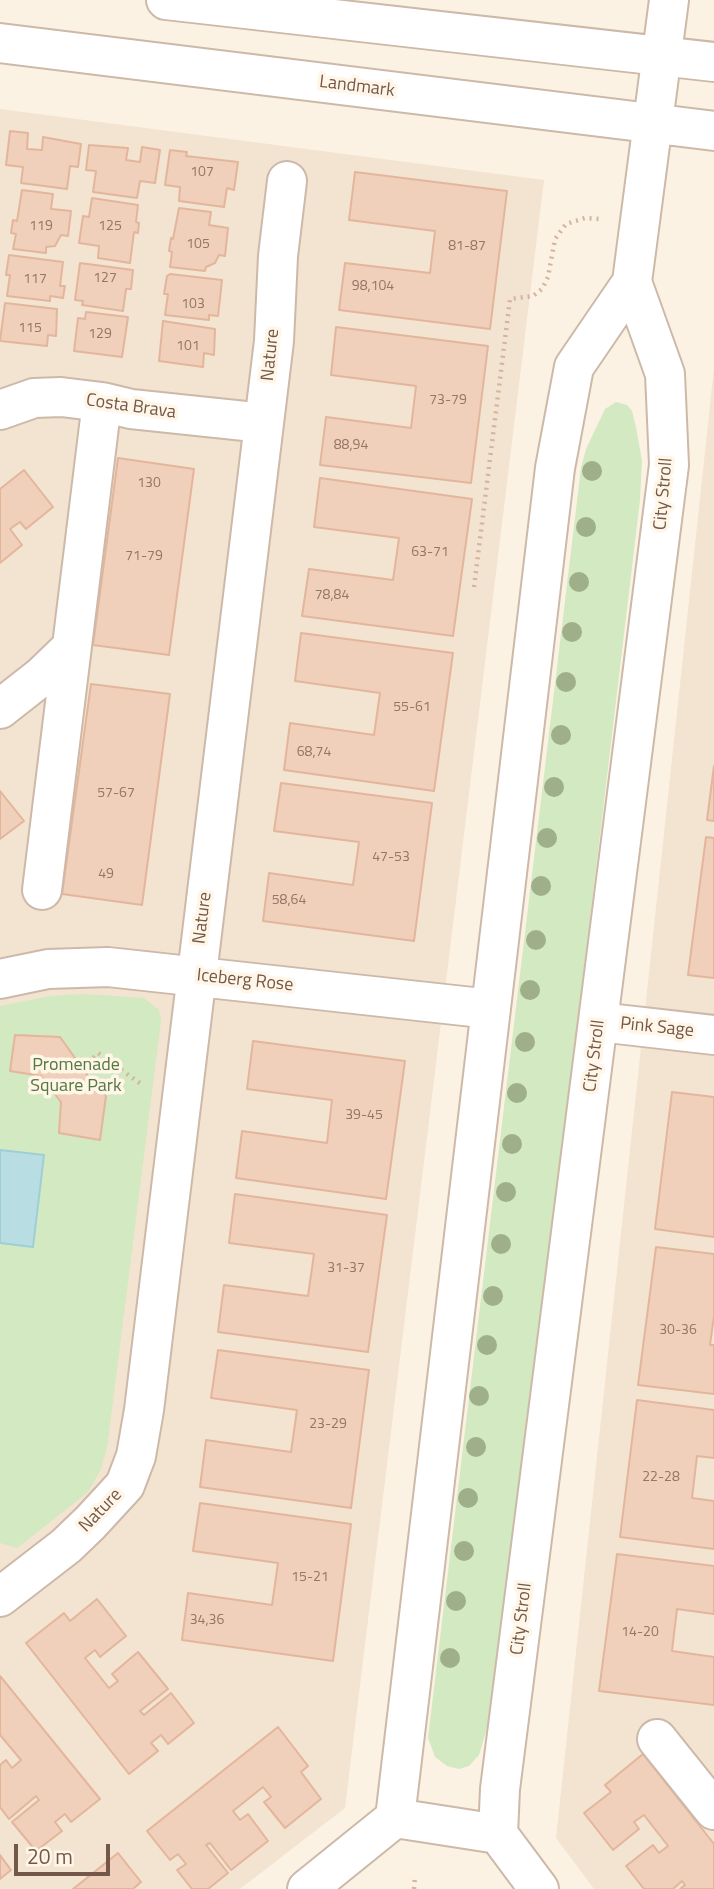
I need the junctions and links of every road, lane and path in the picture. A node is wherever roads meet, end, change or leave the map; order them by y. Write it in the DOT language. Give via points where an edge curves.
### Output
graph roads {
  1 [pos="166,0"];
  2 [pos="669,0"];
  3 [pos="377,12"];
  4 [pos="0,43"];
  5 [pos="663,56"];
  6 [pos="714,62"];
  7 [pos="653,123"];
  8 [pos="714,131"];
  9 [pos="287,181"];
  10 [pos="599,219"];
  11 [pos="632,282"];
  12 [pos="102,402"];
  13 [pos="0,410"];
  14 [pos="264,423"];
  15 [pos="474,587"];
  16 [pos="69,650"];
  17 [pos="0,709"];
  18 [pos="41,890"];
  19 [pos="196,975"];
  20 [pos="0,979"];
  21 [pos="491,1009"];
  22 [pos="599,1021"];
  23 [pos="714,1035"];
  24 [pos="84,1068"];
  25 [pos="141,1084"];
  26 [pos="0,1597"];
  27 [pos="657,1739"];
  28 [pos="714,1810"];
  29 [pos="395,1818"];
  30 [pos="498,1834"];
  31 [pos="415,1876"];
  32 [pos="307,1889"];
  33 [pos="414,1889"];
  34 [pos="540,1889"];
  1 -- 3 [label="street"];
  2 -- 5 [label="street, City Stroll"];
  3 -- 5 [label="street"];
  4 -- 7 [label="street, Landmark"];
  5 -- 6 [label="street"];
  5 -- 7 [label="street, City Stroll"];
  7 -- 8 [label="street, Landmark"];
  7 -- 11 [label="street, City Stroll"];
  9 -- 14 [label="street, Nature"];
  10 -- 15 [label="path" via="566,224 555,239 542,289 533,296 510,299"];
  11 -- 21 [label="street, City Stroll" via="574,367 555,468"];
  11 -- 22 [label="street, City Stroll" via="665,374 669,465"];
  12 -- 13 [label="street, Costa Brava" via="34,398"];
  12 -- 14 [label="street, Costa Brava"];
  12 -- 16 [label="street"];
  14 -- 19 [label="street, Nature"];
  16 -- 17 [label="street"];
  16 -- 18 [label="street"];
  19 -- 20 [label="street, Iceberg Rose" via="108,967 48,969"];
  19 -- 21 [label="street, Iceberg Rose"];
  19 -- 26 [label="street, Nature" via="136,1456 125,1485 90,1523"];
  21 -- 29 [label="street, City Stroll"];
  22 -- 23 [label="street, Pink Sage"];
  22 -- 30 [label="street, City Stroll" via="500,1789"];
  24 -- 25 [label="path" via="98,1053"];
  27 -- 28 [label="street"];
  29 -- 30 [label="street"];
  29 -- 32 [label="street"];
  30 -- 34 [label="street"];
  31 -- 33 [label="path"];
}
